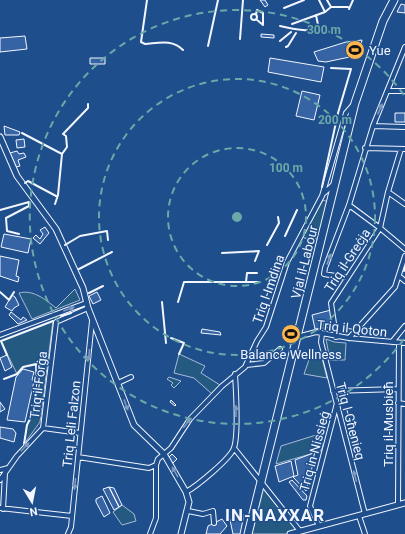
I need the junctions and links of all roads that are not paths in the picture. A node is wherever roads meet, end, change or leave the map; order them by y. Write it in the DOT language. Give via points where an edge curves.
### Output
graph roads {
  1 [pos="394,0"];
  2 [pos="405,47"];
  3 [pos="403,55"];
  4 [pos="388,91"];
  5 [pos="405,91"];
  6 [pos="355,103"];
  7 [pos="373,126"];
  8 [pos="405,127"];
  9 [pos="0,137"];
  10 [pos="365,148"];
  11 [pos="403,149"];
  12 [pos="336,182"];
  13 [pos="388,192"];
  14 [pos="322,196"];
  15 [pos="333,199"];
  16 [pos="405,204"];
  17 [pos="349,205"];
  18 [pos="380,228"];
  19 [pos="405,249"];
  20 [pos="405,256"];
  21 [pos="399,276"];
  22 [pos="347,278"];
  23 [pos="405,281"];
  24 [pos="86,302"];
  25 [pos="88,308"];
  26 [pos="93,316"];
  27 [pos="405,326"];
  28 [pos="322,334"];
  29 [pos="0,335"];
  30 [pos="297,337"];
  31 [pos="336,337"];
  32 [pos="349,338"];
  33 [pos="392,342"];
  34 [pos="399,343"];
  35 [pos="405,343"];
  36 [pos="280,349"];
  37 [pos="246,365"];
  38 [pos="235,374"];
  39 [pos="131,377"];
  40 [pos="118,384"];
  41 [pos="398,389"];
  42 [pos="333,391"];
  43 [pos="337,402"];
  44 [pos="398,403"];
  45 [pos="405,404"];
  46 [pos="398,420"];
  47 [pos="405,420"];
  48 [pos="43,428"];
  49 [pos="80,433"];
  50 [pos="234,448"];
  51 [pos="164,454"];
  52 [pos="78,457"];
  53 [pos="156,465"];
  54 [pos="8,468"];
  55 [pos="0,470"];
  56 [pos="5,473"];
  57 [pos="0,480"];
  58 [pos="261,482"];
  59 [pos="186,492"];
  60 [pos="405,503"];
  61 [pos="398,504"];
  62 [pos="1,508"];
  63 [pos="188,511"];
  64 [pos="362,515"];
  65 [pos="72,516"];
  66 [pos="214,523"];
  67 [pos="319,526"];
  68 [pos="300,531"];
  69 [pos="310,532"];
  70 [pos="68,534"];
  71 [pos="150,534"];
  72 [pos="181,534"];
  73 [pos="248,534"];
  74 [pos="290,534"];
  75 [pos="365,534"];
  1 -- 6 [label="main road, Vjal il-Labour" via="383,22"];
  2 -- 3 [label="street"];
  3 -- 4 [label="street"];
  4 -- 5 [label="street"];
  7 -- 4 [label="street, one-way"];
  6 -- 12 [label="main road, Vjal il-Labour"];
  6 -- 14 [label="street, Triq l-Imdina" via="346,113"];
  7 -- 8 [label="street"];
  7 -- 10 [label="street"];
  9 -- 24 [label="street" via="17,176 56,229 83,288"];
  10 -- 11 [label="street"];
  10 -- 17 [label="street"];
  11 -- 13 [label="street, Triq il-Greċja"];
  12 -- 14 [label="street, Triq l-Imdina"];
  12 -- 15 [label="main road, Vjal il-Labour"];
  13 -- 16 [label="street"];
  13 -- 18 [label="street, Triq il-Greċja"];
  14 -- 15 [label="street"];
  14 -- 37 [label="street, Triq l-Imdina" via="287,262 266,327"];
  15 -- 30 [label="main road, Vjal il-Labour"];
  17 -- 18 [label="street"];
  22 -- 17 [label="street, one-way" via="324,274"];
  18 -- 19 [label="street"];
  18 -- 22 [label="street, Triq il-Greċja"];
  20 -- 21 [label="street"];
  21 -- 23 [label="street"];
  21 -- 32 [label="street" via="395,287"];
  22 -- 31 [label="street, Triq il-Greċja" via="331,303"];
  24 -- 25 [label="street"];
  29 -- 24 [label="street, one-way"];
  25 -- 26 [label="street"];
  25 -- 48 [label="street, Triq il-Forġa" via="56,322"];
  26 -- 40 [label="street"];
  26 -- 49 [label="street, Triq Leli Falzon, one-way"];
  27 -- 33 [label="street"];
  28 -- 30 [label="street, Triq il-Qoton" via="311,333"];
  28 -- 31 [label="street, Triq il-Qoton"];
  28 -- 42 [label="street, Triq l-Għenieq" via="321,342"];
  30 -- 58 [label="main road, Vjal il-Labour"];
  31 -- 32 [label="street, Triq il-Qoton"];
  32 -- 33 [label="street, Triq il-Qoton"];
  33 -- 34 [label="street, Triq il-Qoton"];
  34 -- 35 [label="street, Triq il-Qoton"];
  34 -- 41 [label="street, Triq il-Musbieħ"];
  36 -- 37 [label="street" via="264,363"];
  37 -- 38 [label="street, Triq l-Imdina"];
  50 -- 38 [label="street, one-way"];
  51 -- 38 [label="street, Triq l-Imdina, one-way" via="171,448 190,419"];
  39 -- 40 [label="street"];
  40 -- 51 [label="street, one-way" via="134,425"];
  41 -- 42 [label="street"];
  41 -- 44 [label="street, Triq il-Musbieħ"];
  42 -- 43 [label="street, Triq l-Għenieq"];
  64 -- 43 [label="street, Triq l-Għenieq, one-way"];
  43 -- 67 [label="street, Triq in-Nissieġ" via="310,506"];
  44 -- 45 [label="street"];
  44 -- 46 [label="street, Triq il-Musbieħ"];
  46 -- 47 [label="street"];
  46 -- 61 [label="street, Triq il-Musbieħ"];
  48 -- 49 [label="street"];
  54 -- 48 [label="street, Triq il-Forġa, one-way"];
  49 -- 52 [label="street, Triq Leli Falzon"];
  50 -- 58 [label="street"];
  50 -- 59 [label="street" via="223,462"];
  51 -- 53 [label="street, Triq l-Imdina"];
  59 -- 51 [label="street, one-way"];
  52 -- 53 [label="street" via="149,468"];
  52 -- 65 [label="street, Triq Leli Falzon, one-way"];
  53 -- 71 [label="street" via="156,518"];
  54 -- 55 [label="street"];
  54 -- 56 [label="street, Triq il-Forġa"];
  56 -- 57 [label="street, Triq il-Forġa"];
  56 -- 62 [label="street, Triq il-Forġa"];
  58 -- 68 [label="street"];
  58 -- 73 [label="main road, Vjal il-Labour"];
  59 -- 63 [label="street"];
  60 -- 61 [label="street"];
  61 -- 64 [label="street"];
  62 -- 65 [label="street"];
  63 -- 66 [label="street" via="203,514 213,511"];
  63 -- 72 [label="street"];
  64 -- 67 [label="street"];
  64 -- 75 [label="street, Triq l-Għenieq"];
  65 -- 70 [label="street, Triq Leli Falzon"];
  67 -- 69 [label="street"];
  68 -- 69 [label="street"];
  68 -- 74 [label="street"];
}
